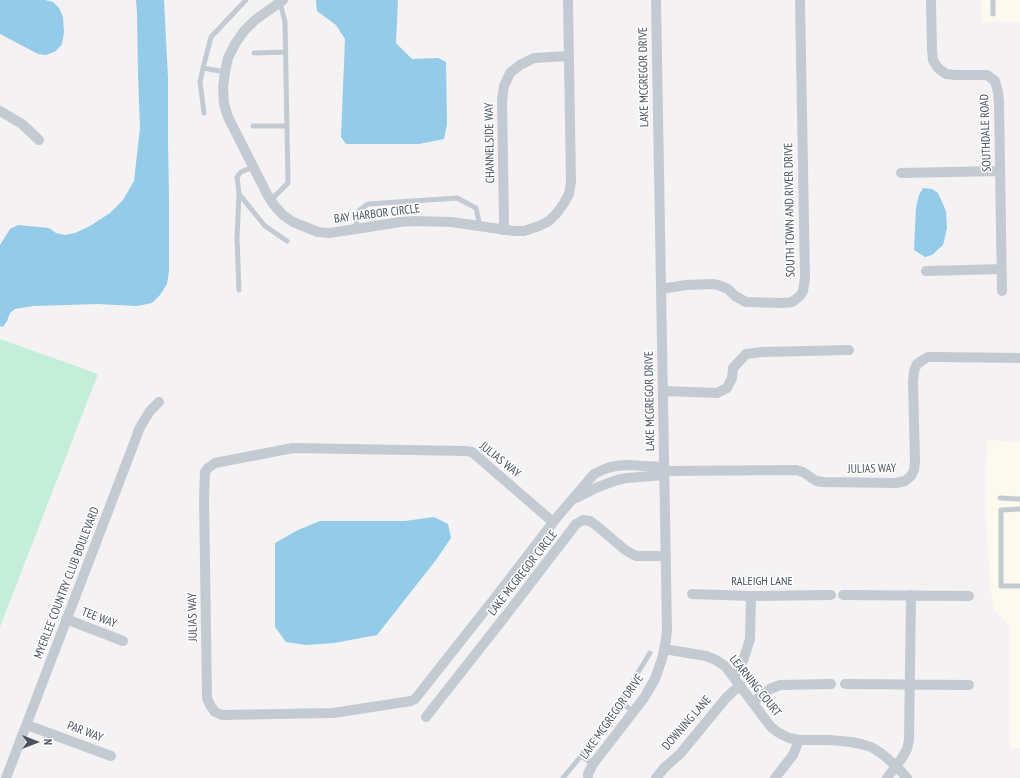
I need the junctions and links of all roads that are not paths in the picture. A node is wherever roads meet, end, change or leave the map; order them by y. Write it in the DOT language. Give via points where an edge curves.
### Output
graph roads {
  1 [pos="246,0"];
  2 [pos="568,0"];
  3 [pos="656,0"];
  4 [pos="800,0"];
  5 [pos="931,0"];
  6 [pos="993,0"];
  7 [pos="282,1"];
  8 [pos="993,14"];
  9 [pos="286,52"];
  10 [pos="254,53"];
  11 [pos="569,56"];
  12 [pos="203,68"];
  13 [pos="225,72"];
  14 [pos="0,111"];
  15 [pos="204,113"];
  16 [pos="253,126"];
  17 [pos="287,126"];
  18 [pos="39,140"];
  19 [pos="253,167"];
  20 [pos="1000,171"];
  21 [pos="900,173"];
  22 [pos="239,194"];
  23 [pos="271,200"];
  24 [pos="480,226"];
  25 [pos="356,229"];
  26 [pos="503,230"];
  27 [pos="287,241"];
  28 [pos="1002,269"];
  29 [pos="926,271"];
  30 [pos="239,290"];
  31 [pos="661,290"];
  32 [pos="1002,292"];
  33 [pos="849,350"];
  34 [pos="1020,358"];
  35 [pos="663,391"];
  36 [pos="159,402"];
  37 [pos="664,471"];
  38 [pos="1000,498"];
  39 [pos="1020,499"];
  40 [pos="571,501"];
  41 [pos="1020,509"];
  42 [pos="553,522"];
  43 [pos="666,556"];
  44 [pos="1020,586"];
  45 [pos="692,594"];
  46 [pos="831,595"];
  47 [pos="842,595"];
  48 [pos="911,595"];
  49 [pos="751,596"];
  50 [pos="970,596"];
  51 [pos="66,619"];
  52 [pos="122,641"];
  53 [pos="664,649"];
  54 [pos="650,653"];
  55 [pos="737,681"];
  56 [pos="831,684"];
  57 [pos="845,684"];
  58 [pos="910,684"];
  59 [pos="969,685"];
  60 [pos="620,702"];
  61 [pos="753,702"];
  62 [pos="633,711"];
  63 [pos="426,717"];
  64 [pos="27,724"];
  65 [pos="799,740"];
  66 [pos="111,756"];
  67 [pos="581,756"];
  68 [pos="593,764"];
  69 [pos="896,766"];
  70 [pos="6,778"];
  71 [pos="563,778"];
  72 [pos="588,778"];
  73 [pos="656,778"];
  74 [pos="775,778"];
  75 [pos="887,778"];
  76 [pos="907,778"];
  1 -- 12 [label="lane" via="211,37"];
  2 -- 11 [label="street, BAY HARBOR CIRCLE"];
  3 -- 31 [label="street, LAKE MCGREGOR DRIVE"];
  4 -- 31 [label="street, SOUTH TOWN AND RIVER DRIVE" via="805,278 803,291 792,302 782,303 746,302 728,289 713,284"];
  5 -- 20 [label="street, SOUTHDALE ROAD" via="933,60 938,68 946,74 987,75 995,81 999,103"];
  6 -- 8 [label="lane"];
  7 -- 9 [label="lane"];
  7 -- 13 [label="street, BAY HARBOR CIRCLE" via="244,31 228,58"];
  9 -- 10 [label="lane"];
  9 -- 17 [label="lane"];
  11 -- 26 [label="street, BAY HARBOR CIRCLE" via="572,170 569,194 557,213 540,226 524,231"];
  11 -- 26 [label="street, CHANNELSIDE WAY" via="534,58 510,73 504,86"];
  12 -- 13 [label="lane"];
  12 -- 15 [label="lane" via="200,82"];
  13 -- 19 [label="street, BAY HARBOR CIRCLE" via="224,104"];
  14 -- 18 [label="street" via="22,124"];
  16 -- 17 [label="lane"];
  17 -- 23 [label="lane" via="288,183"];
  19 -- 22 [label="lane" via="241,172 237,177"];
  19 -- 23 [label="street, BAY HARBOR CIRCLE"];
  20 -- 21 [label="street"];
  20 -- 28 [label="street, SOUTHDALE ROAD"];
  22 -- 27 [label="lane" via="265,226"];
  22 -- 30 [label="lane"];
  23 -- 25 [label="street, BAY HARBOR CIRCLE" via="283,215 293,222 318,232"];
  24 -- 25 [label="street, BAY HARBOR CIRCLE" via="414,221"];
  24 -- 25 [label="lane" via="476,208 457,198 368,204 357,212"];
  24 -- 26 [label="street, BAY HARBOR CIRCLE"];
  28 -- 29 [label="street"];
  28 -- 32 [label="street, SOUTHDALE ROAD"];
  31 -- 35 [label="street, LAKE MCGREGOR DRIVE"];
  33 -- 35 [label="street" via="746,354 733,368 727,388 717,393"];
  34 -- 37 [label="street, JULIAS WAY" via="928,357 917,364 913,382 914,470 911,476 896,483 823,482 796,470"];
  35 -- 37 [label="street, LAKE MCGREGOR DRIVE"];
  36 -- 51 [label="street, MYERLEE COUNTRY CLUB BOULEVARD" via="150,411 136,438"];
  37 -- 40 [label="street, JULIAS WAY" via="598,486"];
  37 -- 40 [label="street, JULIAS WAY" via="626,465 600,470"];
  37 -- 43 [label="street, LAKE MCGREGOR DRIVE"];
  38 -- 39 [label="lane"];
  40 -- 42 [label="street, JULIAS WAY"];
  41 -- 44 [label="lane" via="1001,510 1001,586"];
  42 -- 42 [label="street, JULIAS WAY" via="416,699 332,713 222,715 214,712 210,705 207,698 204,498 206,472 215,463 293,448 472,452"];
  43 -- 53 [label="street, LAKE MCGREGOR DRIVE" via="668,618"];
  43 -- 63 [label="street, LAKE MCGREGOR CIRCLE" via="637,556 624,549 590,521 583,520 576,524"];
  45 -- 49 [label="street, RALEIGH LANE"];
  46 -- 49 [label="street, RALEIGH LANE"];
  47 -- 48 [label="street"];
  48 -- 50 [label="street"];
  48 -- 58 [label="street"];
  49 -- 55 [label="street, DOWNING LANE" via="750,639"];
  51 -- 52 [label="street, TEE WAY"];
  51 -- 64 [label="street, MYERLEE COUNTRY CLUB BOULEVARD"];
  53 -- 55 [label="street, LEARNING COURT" via="716,660 725,666"];
  53 -- 62 [label="street, LAKE MCGREGOR DRIVE" via="655,679"];
  54 -- 60 [label="lane"];
  55 -- 61 [label="street, LEARNING COURT"];
  55 -- 73 [label="street, DOWNING LANE" via="680,754 665,766"];
  56 -- 61 [label="street" via="780,685"];
  57 -- 58 [label="street"];
  58 -- 59 [label="street"];
  58 -- 69 [label="street" via="909,740 907,749"];
  60 -- 62 [label="lane"];
  60 -- 67 [label="lane"];
  61 -- 65 [label="street, LEARNING COURT" via="779,733"];
  62 -- 68 [label="street, LAKE MCGREGOR DRIVE"];
  64 -- 66 [label="street, PAR WAY"];
  64 -- 70 [label="street, MYERLEE COUNTRY CLUB BOULEVARD"];
  65 -- 69 [label="street, LEARNING COURT" via="861,744 881,753"];
  65 -- 74 [label="street" via="793,755"];
  67 -- 68 [label="lane"];
  67 -- 71 [label="lane"];
  68 -- 72 [label="street, LAKE MCGREGOR DRIVE"];
  69 -- 75 [label="street"];
  69 -- 76 [label="street, LEARNING COURT"];
}
